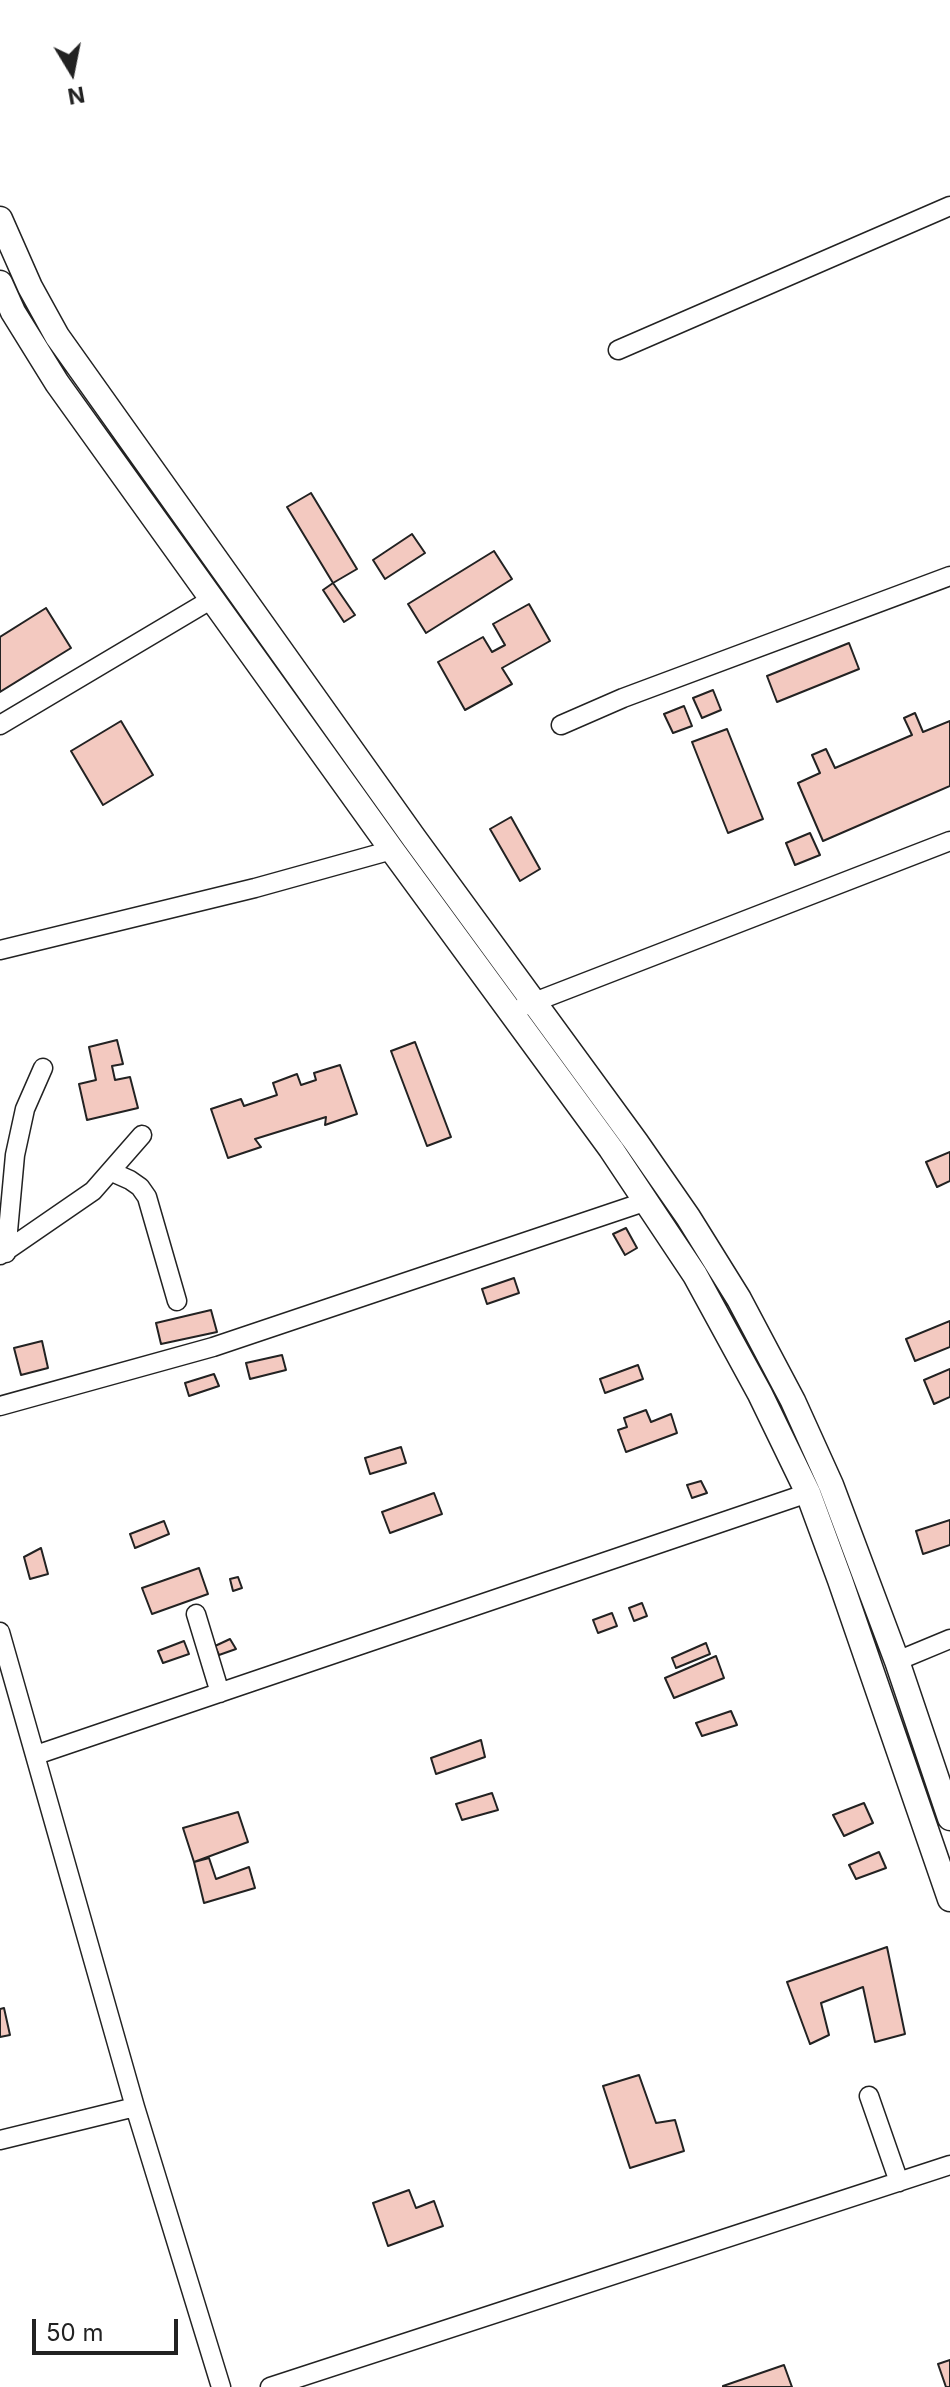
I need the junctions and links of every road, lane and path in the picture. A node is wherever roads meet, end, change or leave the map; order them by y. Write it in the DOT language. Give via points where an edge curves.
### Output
graph roads {
  1 [pos="950,206"];
  2 [pos="0,219"];
  3 [pos="0,283"];
  4 [pos="618,350"];
  5 [pos="950,576"];
  6 [pos="212,599"];
  7 [pos="0,725"];
  8 [pos="561,725"];
  9 [pos="950,841"];
  10 [pos="392,850"];
  11 [pos="0,950"];
  12 [pos="534,1001"];
  13 [pos="511,1012"];
  14 [pos="43,1068"];
  15 [pos="142,1135"];
  16 [pos="112,1172"];
  17 [pos="647,1201"];
  18 [pos="3,1254"];
  19 [pos="177,1301"];
  20 [pos="0,1406"];
  21 [pos="808,1493"];
  22 [pos="196,1614"];
  23 [pos="0,1632"];
  24 [pos="950,1639"];
  25 [pos="897,1661"];
  26 [pos="220,1693"];
  27 [pos="36,1755"];
  28 [pos="950,1818"];
  29 [pos="950,1899"];
  30 [pos="869,2096"];
  31 [pos="135,2107"];
  32 [pos="0,2140"];
  33 [pos="950,2165"];
  34 [pos="899,2182"];
  35 [pos="221,2387"];
  36 [pos="270,2387"];
  1 -- 4 [label="street"];
  2 -- 12 [label="main road" via="57,336"];
  3 -- 6 [label="main road" via="57,383"];
  5 -- 8 [label="street"];
  6 -- 7 [label="street"];
  6 -- 10 [label="main road"];
  9 -- 12 [label="street"];
  10 -- 11 [label="street"];
  10 -- 13 [label="main road"];
  12 -- 13 [label="street"];
  12 -- 25 [label="main road" via="688,1217 739,1299 831,1485"];
  13 -- 17 [label="main road"];
  14 -- 18 [label="street" via="25,1109 15,1155"];
  15 -- 16 [label="street"];
  16 -- 18 [label="street"];
  16 -- 19 [label="street" via="147,1197"];
  17 -- 20 [label="street" via="213,1347"];
  17 -- 21 [label="main road" via="728,1334"];
  21 -- 26 [label="street"];
  21 -- 29 [label="main road"];
  22 -- 26 [label="street"];
  23 -- 27 [label="street"];
  24 -- 25 [label="street"];
  25 -- 28 [label="main road"];
  26 -- 27 [label="street"];
  27 -- 31 [label="street"];
  30 -- 34 [label="street"];
  31 -- 32 [label="street"];
  31 -- 35 [label="street"];
  33 -- 34 [label="street"];
  34 -- 36 [label="street"];
}
